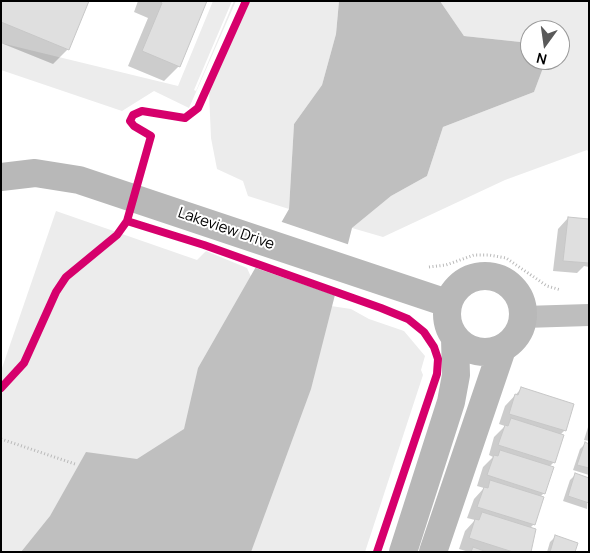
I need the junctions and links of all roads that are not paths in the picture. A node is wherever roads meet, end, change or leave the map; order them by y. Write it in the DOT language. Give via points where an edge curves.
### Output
graph roads {
  1 [pos="1,177"];
  2 [pos="447,304"];
  3 [pos="589,315"];
  4 [pos="524,317"];
  5 [pos="455,338"];
  6 [pos="502,349"];
  7 [pos="403,552"];
  8 [pos="433,552"];
  1 -- 2 [label="street, Lakeview Drive" via="35,173 80,180"];
  2 -- 4 [label="street" via="462,284 482,276 493,277 512,287 519,296"];
  2 -- 5 [label="street" via="449,327"];
  3 -- 4 [label="street"];
  4 -- 6 [label="street" via="520,330"];
  5 -- 6 [label="street" via="477,352"];
  5 -- 7 [label="street" via="456,375 451,402"];
  6 -- 8 [label="street"];
}
